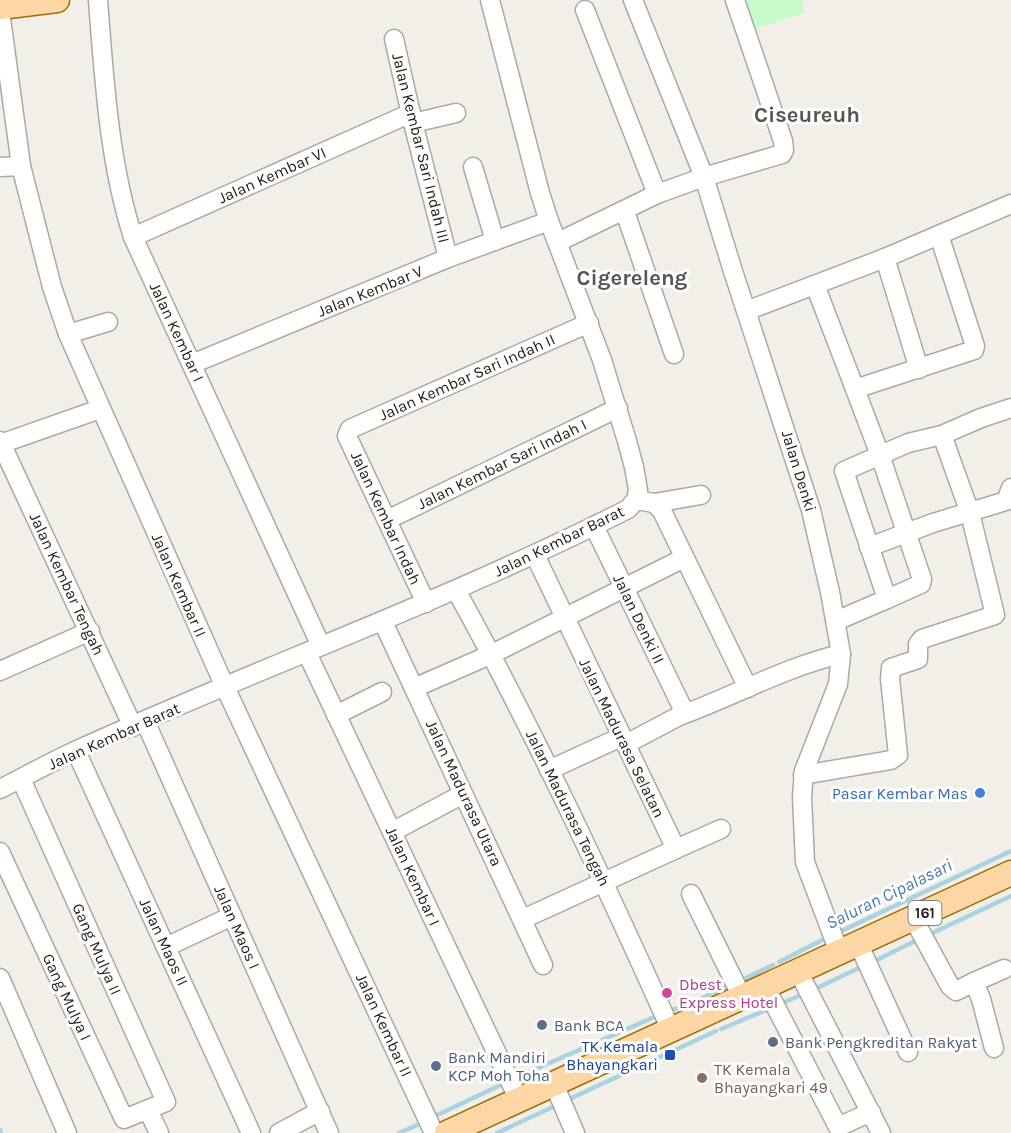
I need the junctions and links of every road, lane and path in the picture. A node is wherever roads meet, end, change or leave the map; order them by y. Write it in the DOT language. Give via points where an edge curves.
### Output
graph roads {
  1 [pos="57,0"];
  2 [pos="98,0"];
  3 [pos="490,0"];
  4 [pos="633,0"];
  5 [pos="735,0"];
  6 [pos="0,9"];
  7 [pos="585,10"];
  8 [pos="394,39"];
  9 [pos="456,113"];
  10 [pos="412,118"];
  11 [pos="21,166"];
  12 [pos="0,167"];
  13 [pos="473,167"];
  14 [pos="704,177"];
  15 [pos="657,194"];
  16 [pos="1011,204"];
  17 [pos="625,212"];
  18 [pos="549,221"];
  19 [pos="939,235"];
  20 [pos="133,237"];
  21 [pos="495,241"];
  22 [pos="558,242"];
  23 [pos="448,258"];
  24 [pos="885,258"];
  25 [pos="815,285"];
  26 [pos="746,310"];
  27 [pos="108,322"];
  28 [pos="589,323"];
  29 [pos="68,334"];
  30 [pos="674,354"];
  31 [pos="192,364"];
  32 [pos="919,369"];
  33 [pos="855,389"];
  34 [pos="618,408"];
  35 [pos="1011,408"];
  36 [pos="100,409"];
  37 [pos="348,433"];
  38 [pos="942,435"];
  39 [pos="0,443"];
  40 [pos="880,455"];
  41 [pos="1011,488"];
  42 [pos="700,495"];
  43 [pos="645,502"];
  44 [pos="970,513"];
  45 [pos="387,520"];
  46 [pos="594,526"];
  47 [pos="905,533"];
  48 [pos="869,547"];
  49 [pos="535,555"];
  50 [pos="684,558"];
  51 [pos="624,587"];
  52 [pos="456,590"];
  53 [pos="887,599"];
  54 [pos="426,603"];
  55 [pos="564,616"];
  56 [pos="836,621"];
  57 [pos="383,622"];
  58 [pos="90,631"];
  59 [pos="314,650"];
  60 [pos="492,654"];
  61 [pos="841,654"];
  62 [pos="0,671"];
  63 [pos="225,687"];
  64 [pos="414,688"];
  65 [pos="748,688"];
  66 [pos="382,692"];
  67 [pos="681,714"];
  68 [pos="336,715"];
  69 [pos="139,724"];
  70 [pos="623,740"];
  71 [pos="76,750"];
  72 [pos="549,770"];
  73 [pos="803,775"];
  74 [pos="21,779"];
  75 [pos="0,789"];
  76 [pos="463,794"];
  77 [pos="721,829"];
  78 [pos="392,832"];
  79 [pos="676,849"];
  80 [pos="0,852"];
  81 [pos="1011,873"];
  82 [pos="604,882"];
  83 [pos="691,894"];
  84 [pos="232,916"];
  85 [pos="913,918"];
  86 [pos="523,919"];
  87 [pos="840,941"];
  88 [pos="166,947"];
  89 [pos="543,965"];
  90 [pos="1004,969"];
  91 [pos="798,971"];
  92 [pos="0,978"];
  93 [pos="974,982"];
  94 [pos="765,986"];
  95 [pos="742,997"];
  96 [pos="671,1030"];
  97 [pos="994,1048"];
  98 [pos="908,1052"];
  99 [pos="554,1084"];
  100 [pos="519,1100"];
  101 [pos="148,1110"];
  102 [pos="321,1111"];
  103 [pos="871,1112"];
  104 [pos="67,1133"];
  105 [pos="159,1133"];
  106 [pos="251,1133"];
  107 [pos="279,1133"];
  108 [pos="329,1133"];
  109 [pos="434,1133"];
  110 [pos="447,1133"];
  111 [pos="575,1133"];
  112 [pos="881,1133"];
  1 -- 6 [label="main road"];
  2 -- 20 [label="street, Jalan Kembar I" via="108,108"];
  3 -- 18 [label="street, Jalan Kembar Barat" via="528,154"];
  4 -- 14 [label="street, Jalan Denki"];
  5 -- 14 [label="street" via="784,150 782,154"];
  6 -- 11 [label="street, Jalan Kembar II"];
  7 -- 15 [label="street"];
  8 -- 10 [label="street, Jalan Kembar Sari Indah III"];
  9 -- 10 [label="street, Jalan Kembar VI"];
  10 -- 20 [label="street, Jalan Kembar VI"];
  10 -- 23 [label="street, Jalan Kembar Sari Indah III"];
  11 -- 12 [label="street"];
  11 -- 29 [label="street, Jalan Kembar II"];
  13 -- 21 [label="street"];
  14 -- 15 [label="street"];
  14 -- 26 [label="street, Jalan Denki"];
  15 -- 17 [label="street"];
  16 -- 19 [label="street"];
  17 -- 22 [label="street"];
  17 -- 30 [label="street"];
  18 -- 21 [label="street, Jalan Kembar V"];
  18 -- 22 [label="street, Jalan Kembar Barat"];
  19 -- 24 [label="street"];
  19 -- 32 [label="street" via="975,346 974,350"];
  20 -- 31 [label="street, Jalan Kembar I"];
  21 -- 23 [label="street, Jalan Kembar V"];
  22 -- 28 [label="street, Jalan Kembar Barat"];
  23 -- 31 [label="street, Jalan Kembar V"];
  24 -- 25 [label="street"];
  24 -- 32 [label="street"];
  25 -- 26 [label="street"];
  25 -- 33 [label="street"];
  26 -- 56 [label="street, Jalan Denki" via="811,510"];
  27 -- 29 [label="street"];
  28 -- 34 [label="street, Jalan Kembar Barat"];
  28 -- 37 [label="street, Jalan Kembar Sari Indah II"];
  29 -- 36 [label="street, Jalan Kembar II"];
  31 -- 59 [label="street, Jalan Kembar I"];
  32 -- 33 [label="street"];
  33 -- 40 [label="street"];
  34 -- 43 [label="street, Jalan Kembar Barat" via="638,490"];
  34 -- 45 [label="street, Jalan Kembar Sari Indah I"];
  35 -- 38 [label="street"];
  36 -- 39 [label="street"];
  36 -- 63 [label="street, Jalan Kembar II"];
  37 -- 45 [label="street, Jalan Kembar Indah"];
  38 -- 40 [label="street"];
  38 -- 44 [label="street"];
  39 -- 58 [label="street, Jalan Kembar Tengah"];
  40 -- 47 [label="street"];
  40 -- 48 [label="street" via="843,472"];
  41 -- 44 [label="street" via="1006,501"];
  42 -- 43 [label="street"];
  43 -- 46 [label="street, Jalan Kembar Barat"];
  43 -- 50 [label="street" via="662,511"];
  44 -- 47 [label="street"];
  44 -- 73 [label="street" via="995,615 922,639 918,659 891,668 896,757"];
  45 -- 54 [label="street, Jalan Kembar Indah"];
  46 -- 49 [label="street, Jalan Kembar Barat"];
  46 -- 51 [label="street, Jalan Denki II"];
  47 -- 48 [label="street"];
  47 -- 53 [label="street" via="922,583"];
  48 -- 53 [label="street"];
  49 -- 52 [label="street, Jalan Kembar Barat"];
  49 -- 55 [label="street, Jalan Madurasa Selatan"];
  50 -- 51 [label="street"];
  50 -- 65 [label="street"];
  51 -- 55 [label="street"];
  51 -- 67 [label="street, Jalan Denki II"];
  52 -- 54 [label="street, Jalan Kembar Barat"];
  52 -- 60 [label="street, Jalan Madurasa Tengah"];
  53 -- 56 [label="street"];
  54 -- 57 [label="street, Jalan Kembar Barat"];
  55 -- 60 [label="street"];
  55 -- 70 [label="street, Jalan Madurasa Selatan"];
  56 -- 61 [label="street, Jalan Denki"];
  57 -- 59 [label="street, Jalan Kembar Barat"];
  57 -- 64 [label="street, Jalan Madurasa Utara"];
  58 -- 62 [label="street"];
  58 -- 69 [label="street, Jalan Kembar Tengah"];
  59 -- 63 [label="street, Jalan Kembar Barat"];
  59 -- 68 [label="street, Jalan Kembar I"];
  60 -- 64 [label="street"];
  60 -- 72 [label="street, Jalan Madurasa Tengah"];
  61 -- 65 [label="street" via="795,667"];
  61 -- 73 [label="street, Jalan Denki" via="838,684"];
  63 -- 69 [label="street, Jalan Kembar Barat"];
  63 -- 109 [label="street, Jalan Kembar II"];
  64 -- 76 [label="street, Jalan Madurasa Utara"];
  65 -- 67 [label="street"];
  66 -- 68 [label="street"];
  67 -- 70 [label="street"];
  68 -- 78 [label="street, Jalan Kembar I"];
  69 -- 71 [label="street, Jalan Kembar Barat"];
  69 -- 84 [label="street, Jalan Maos I"];
  70 -- 72 [label="street"];
  70 -- 79 [label="street, Jalan Madurasa Selatan"];
  71 -- 74 [label="street, Jalan Kembar Barat"];
  71 -- 88 [label="street, Jalan Maos II"];
  72 -- 82 [label="street, Jalan Madurasa Tengah"];
  73 -- 87 [label="street, Jalan Denki" via="805,862"];
  74 -- 75 [label="street, Jalan Kembar Barat"];
  74 -- 101 [label="street, Gang Mulya II" via="166,1102"];
  76 -- 78 [label="street"];
  76 -- 86 [label="street, Jalan Madurasa Utara"];
  77 -- 79 [label="street"];
  78 -- 100 [label="street, Jalan Kembar I"];
  79 -- 82 [label="street"];
  80 -- 101 [label="street, Gang Mulya I" via="124,1119"];
  81 -- 85 [label="main road, 161"];
  82 -- 86 [label="street"];
  82 -- 96 [label="street, Jalan Madurasa Tengah"];
  83 -- 95 [label="street"];
  84 -- 88 [label="street"];
  84 -- 102 [label="street, Jalan Maos I"];
  85 -- 87 [label="main road, 161"];
  85 -- 93 [label="street" via="950,986 956,991"];
  86 -- 89 [label="street, Jalan Madurasa Utara"];
  87 -- 91 [label="main road, 161"];
  87 -- 98 [label="street, Jalan Denki"];
  88 -- 106 [label="street, Jalan Maos II"];
  90 -- 93 [label="street"];
  91 -- 94 [label="main road, 161"];
  91 -- 103 [label="street"];
  92 -- 104 [label="street"];
  93 -- 97 [label="street"];
  94 -- 95 [label="main road, 161"];
  94 -- 103 [label="street" via="838,1127"];
  95 -- 96 [label="main road, 161"];
  96 -- 99 [label="main road, 161"];
  99 -- 100 [label="main road, 161"];
  99 -- 111 [label="street"];
  100 -- 110 [label="main road, 161"];
  101 -- 105 [label="street"];
  102 -- 107 [label="street"];
  102 -- 108 [label="street, Jalan Maos I"];
  103 -- 112 [label="street"];
}
